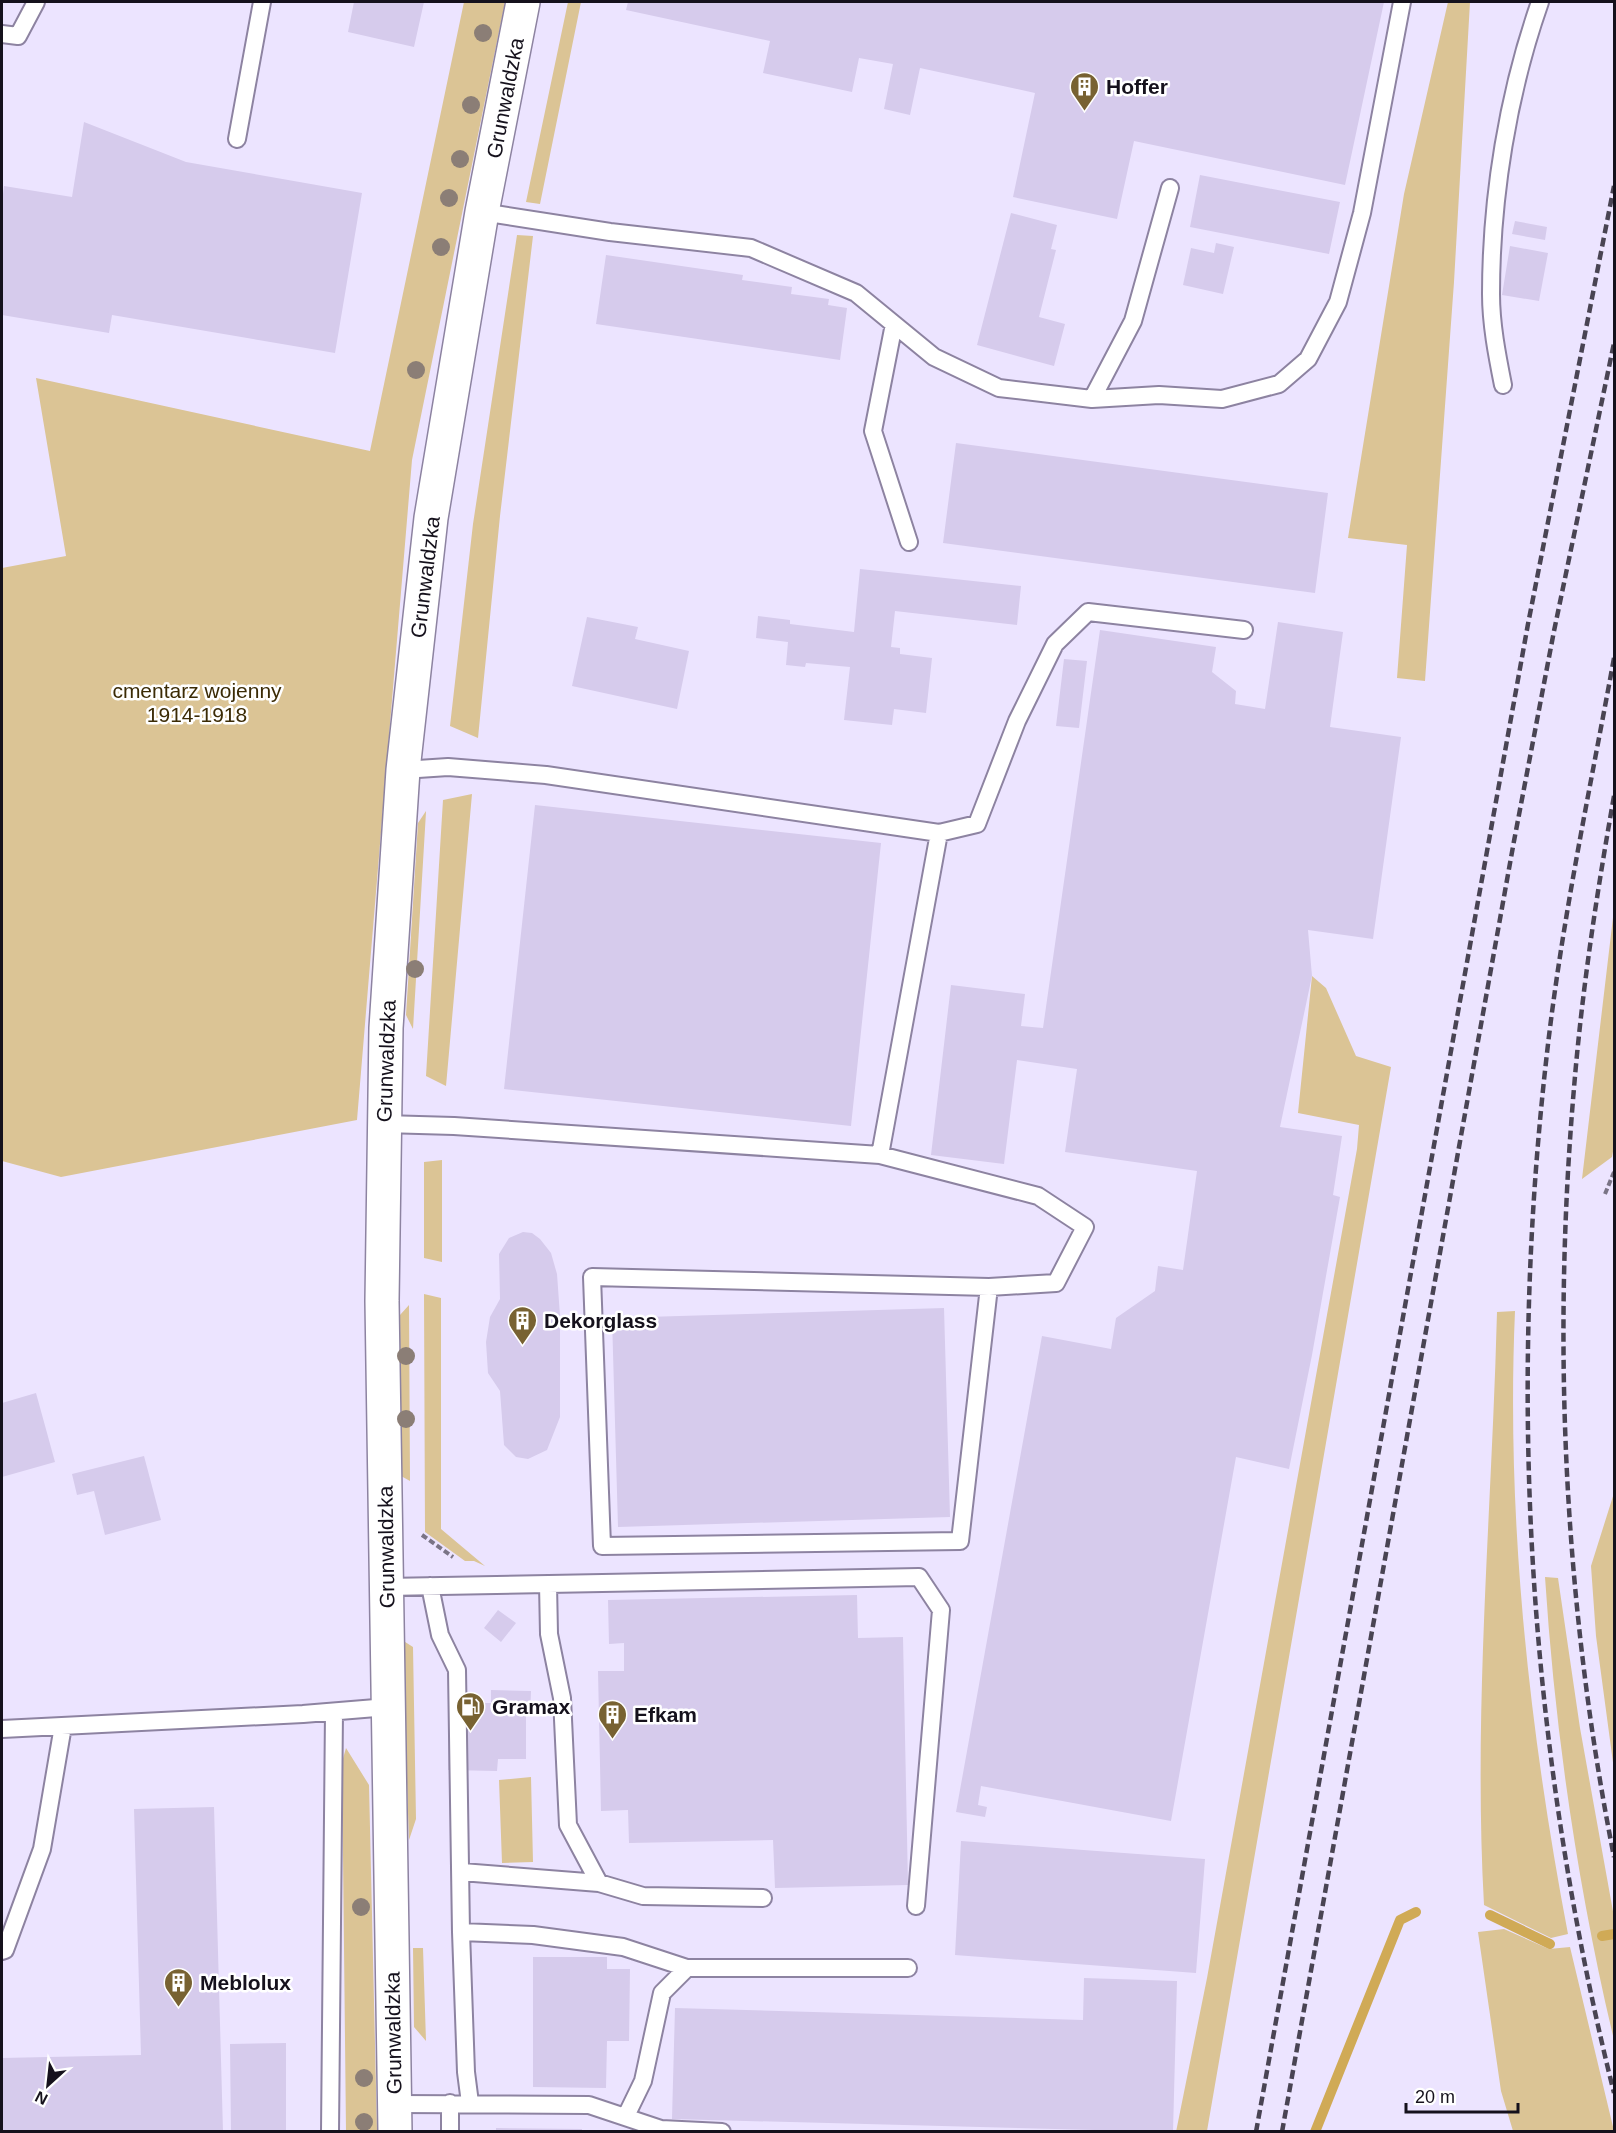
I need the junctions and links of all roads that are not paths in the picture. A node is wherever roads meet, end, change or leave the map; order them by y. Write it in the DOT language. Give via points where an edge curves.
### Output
graph roads {
  1 [pos="36,2"];
  2 [pos="262,2"];
  3 [pos="524,2"];
  4 [pos="1402,2"];
  5 [pos="1540,2"];
  6 [pos="2,34"];
  7 [pos="237,139"];
  8 [pos="1170,188"];
  9 [pos="482,212"];
  10 [pos="894,324"];
  11 [pos="1503,385"];
  12 [pos="1092,399"];
  13 [pos="909,542"];
  14 [pos="1244,630"];
  15 [pos="403,770"];
  16 [pos="939,833"];
  17 [pos="384,1124"];
  18 [pos="880,1155"];
  19 [pos="989,1287"];
  20 [pos="548,1584"];
  21 [pos="430,1586"];
  22 [pos="386,1587"];
  23 [pos="388,1707"];
  24 [pos="334,1712"];
  25 [pos="63,1726"];
  26 [pos="2,1729"];
  27 [pos="462,1872"];
  28 [pos="599,1883"];
  29 [pos="763,1898"];
  30 [pos="916,1906"];
  31 [pos="461,1932"];
  32 [pos="2,1951"];
  33 [pos="687,1968"];
  34 [pos="908,1968"];
  35 [pos="450,2103"];
  36 [pos="470,2103"];
  37 [pos="626,2116"];
  38 [pos="395,2118"];
  39 [pos="330,2132"];
  40 [pos="450,2132"];
  41 [pos="722,2132"];
  1 -- 6 [label="lane" via="18,36"];
  2 -- 7 [label="lane"];
  3 -- 9 [label="main road, Grunwaldzka"];
  4 -- 12 [label="lane" via="1362,213 1338,302 1308,359 1279,384 1222,399 1159,395"];
  5 -- 11 [label="lane" via="1521,65 1504,148 1497,211 1491,295"];
  8 -- 12 [label="lane" via="1133,321"];
  9 -- 10 [label="lane" via="751,248 856,293"];
  9 -- 15 [label="main road, Grunwaldzka" via="431,518"];
  10 -- 12 [label="lane" via="934,357 999,388"];
  10 -- 13 [label="lane" via="873,431"];
  14 -- 16 [label="lane" via="1088,612 1055,644 1017,721 977,824"];
  15 -- 16 [label="lane" via="448,767 546,775"];
  15 -- 17 [label="main road, Grunwaldzka" via="386,1028"];
  16 -- 18 [label="lane"];
  17 -- 18 [label="lane"];
  17 -- 22 [label="main road, Grunwaldzka"];
  18 -- 19 [label="lane" via="1038,1196 1085,1227 1056,1283"];
  19 -- 19 [label="lane" via="960,1541 602,1546 592,1277"];
  20 -- 21 [label="lane"];
  20 -- 28 [label="lane" via="549,1634 562,1698 568,1825"];
  20 -- 30 [label="lane" via="919,1577 941,1610"];
  21 -- 22 [label="lane"];
  21 -- 27 [label="lane" via="440,1635 458,1670"];
  22 -- 23 [label="main road, Grunwaldzka"];
  23 -- 24 [label="lane"];
  23 -- 38 [label="main road, Grunwaldzka"];
  24 -- 25 [label="lane"];
  24 -- 39 [label="lane"];
  25 -- 26 [label="lane"];
  25 -- 32 [label="lane" via="42,1849"];
  27 -- 28 [label="lane"];
  27 -- 31 [label="lane"];
  28 -- 29 [label="lane" via="643,1896"];
  31 -- 33 [label="lane" via="533,1935 623,1947"];
  31 -- 36 [label="lane"];
  33 -- 34 [label="lane"];
  33 -- 37 [label="lane" via="662,1993 643,2081"];
  35 -- 36 [label="lane"];
  35 -- 38 [label="lane"];
  35 -- 40 [label="lane"];
  36 -- 37 [label="lane" via="589,2105"];
  37 -- 41 [label="lane" via="661,2130"];
}
